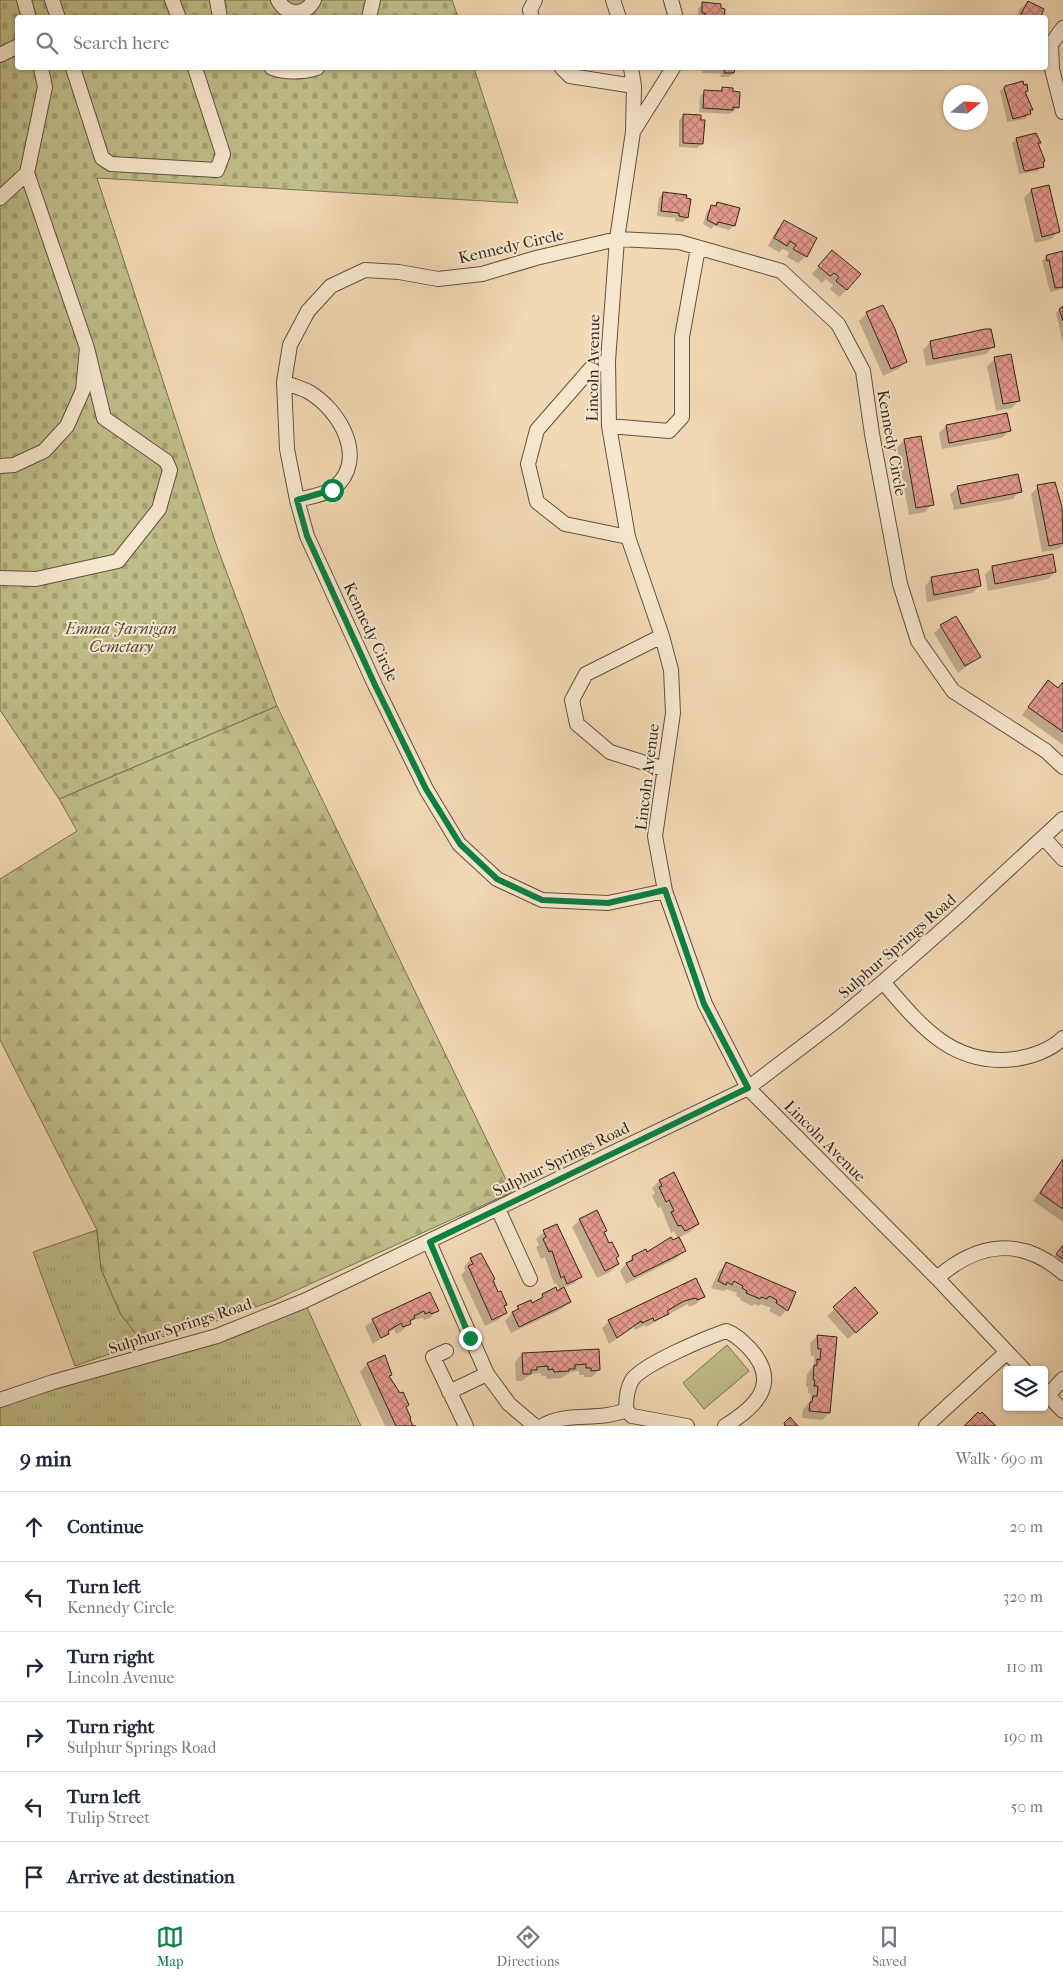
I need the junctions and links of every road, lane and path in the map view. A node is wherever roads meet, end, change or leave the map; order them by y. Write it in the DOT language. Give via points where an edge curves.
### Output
graph roads {
  1 [pos="24,0"];
  2 [pos="52,0"];
  3 [pos="172,0"];
  4 [pos="217,0"];
  5 [pos="278,0"];
  6 [pos="314,0"];
  7 [pos="373,0"];
  8 [pos="535,0"];
  9 [pos="614,0"];
  10 [pos="671,0"];
  11 [pos="28,15"];
  12 [pos="57,15"];
  13 [pos="175,15"];
  14 [pos="220,15"];
  15 [pos="370,15"];
  16 [pos="531,15"];
  17 [pos="618,15"];
  18 [pos="675,15"];
  19 [pos="1063,28"];
  20 [pos="15,48"];
  21 [pos="0,55"];
  22 [pos="41,70"];
  23 [pos="75,70"];
  24 [pos="196,70"];
  25 [pos="280,70"];
  26 [pos="310,70"];
  27 [pos="564,70"];
  28 [pos="631,70"];
  29 [pos="672,70"];
  30 [pos="634,86"];
  31 [pos="1063,112"];
  32 [pos="633,132"];
  33 [pos="27,173"];
  34 [pos="0,198"];
  35 [pos="617,239"];
  36 [pos="698,248"];
  37 [pos="87,348"];
  38 [pos="608,361"];
  39 [pos="284,382"];
  40 [pos="609,426"];
  41 [pos="0,466"];
  42 [pos="297,500"];
  43 [pos="628,537"];
  44 [pos="0,578"];
  45 [pos="662,636"];
  46 [pos="1063,767"];
  47 [pos="664,769"];
  48 [pos="1063,819"];
  49 [pos="1044,838"];
  50 [pos="1063,859"];
  51 [pos="665,890"];
  52 [pos="882,982"];
  53 [pos="1063,1038"];
  54 [pos="748,1088"];
  55 [pos="498,1209"];
  56 [pos="430,1242"];
  57 [pos="1063,1272"];
  58 [pos="937,1278"];
  59 [pos="530,1279"];
  60 [pos="446,1351"];
  61 [pos="1007,1352"];
  62 [pos="1020,1366"];
  63 [pos="487,1374"];
  64 [pos="1063,1379"];
  65 [pos="1048,1391"];
  66 [pos="449,1392"];
  67 [pos="1048,1395"];
  68 [pos="0,1400"];
  69 [pos="626,1410"];
  70 [pos="1063,1411"];
  71 [pos="466,1426"];
  72 [pos="535,1426"];
  73 [pos="542,1426"];
  74 [pos="687,1426"];
  75 [pos="725,1426"];
  76 [pos="926,1426"];
  1 -- 11 [label="street"];
  2 -- 12 [label="street"];
  3 -- 13 [label="street"];
  4 -- 14 [label="street"];
  5 -- 6 [label="street" via="286,10 299,12 311,6"];
  7 -- 15 [label="street"];
  8 -- 16 [label="street"];
  9 -- 17 [label="street"];
  10 -- 18 [label="street"];
  19 -- 31 [label="street" via="1050,44 1052,69"];
  20 -- 21 [label="street"];
  22 -- 33 [label="street" via="44,86"];
  23 -- 24 [label="street" via="102,158 111,164 217,170 223,154"];
  25 -- 26 [label="street"];
  27 -- 30 [label="street" via="570,76"];
  28 -- 30 [label="street, Lincoln Avenue"];
  29 -- 32 [label="street"];
  30 -- 32 [label="street, Lincoln Avenue"];
  32 -- 35 [label="street, Lincoln Avenue"];
  33 -- 34 [label="street"];
  33 -- 37 [label="street"];
  35 -- 36 [label="street, Kennedy Circle" via="679,242"];
  35 -- 38 [label="street, Lincoln Avenue"];
  35 -- 39 [label="street, Kennedy Circle" via="482,274 438,279 365,270 331,286 308,310 290,345"];
  36 -- 40 [label="street" via="682,337 682,417 669,431"];
  36 -- 46 [label="street, Kennedy Circle" via="781,271 838,324 863,371 900,584 918,641 953,691 1046,751"];
  37 -- 41 [label="street" via="83,390 67,426 44,451 14,465"];
  37 -- 44 [label="street" via="104,418 166,461 170,470 159,509 118,561 36,579"];
  38 -- 40 [label="street, Lincoln Avenue"];
  38 -- 43 [label="street" via="592,367 536,430 528,464 537,502 564,524"];
  39 -- 42 [label="street, Kennedy Circle" via="287,449"];
  39 -- 42 [label="street" via="310,392 335,416 347,437 351,461 348,473 332,490"];
  40 -- 43 [label="street, Lincoln Avenue"];
  42 -- 51 [label="street, Kennedy Circle" via="307,536 375,685 426,789 460,844 497,879 542,900 608,903"];
  43 -- 45 [label="street, Lincoln Avenue"];
  45 -- 47 [label="street, Lincoln Avenue" via="671,670 673,713"];
  45 -- 47 [label="street" via="586,674 572,700 577,724 610,752"];
  47 -- 51 [label="street, Lincoln Avenue" via="656,836"];
  48 -- 49 [label="street, Sulphur Springs Road"];
  49 -- 50 [label="street"];
  49 -- 52 [label="street, Sulphur Springs Road"];
  51 -- 54 [label="street, Lincoln Avenue" via="704,1004"];
  52 -- 53 [label="street" via="922,1028 941,1042 972,1057 1002,1061 1024,1058 1040,1053"];
  52 -- 54 [label="street, Sulphur Springs Road"];
  54 -- 55 [label="street, Sulphur Springs Road"];
  54 -- 58 [label="street, Lincoln Avenue"];
  55 -- 56 [label="street, Sulphur Springs Road"];
  55 -- 59 [label="street"];
  56 -- 63 [label="street"];
  56 -- 68 [label="street, Sulphur Springs Road" via="328,1291 217,1336"];
  57 -- 58 [label="street" via="1051,1262 1011,1247 986,1250 954,1263"];
  58 -- 61 [label="street, Lincoln Avenue"];
  60 -- 66 [label="street" via="433,1357"];
  61 -- 62 [label="street, Lincoln Avenue"];
  61 -- 76 [label="street"];
  63 -- 66 [label="street"];
  63 -- 72 [label="street" via="509,1404"];
  64 -- 65 [label="street"];
  66 -- 71 [label="street"];
  67 -- 70 [label="street"];
  69 -- 73 [label="street" via="616,1414 562,1418"];
  69 -- 74 [label="street" via="632,1416"];
  69 -- 75 [label="street" via="626,1397 632,1380 649,1365 726,1331 754,1354 765,1378 753,1404"];
}
